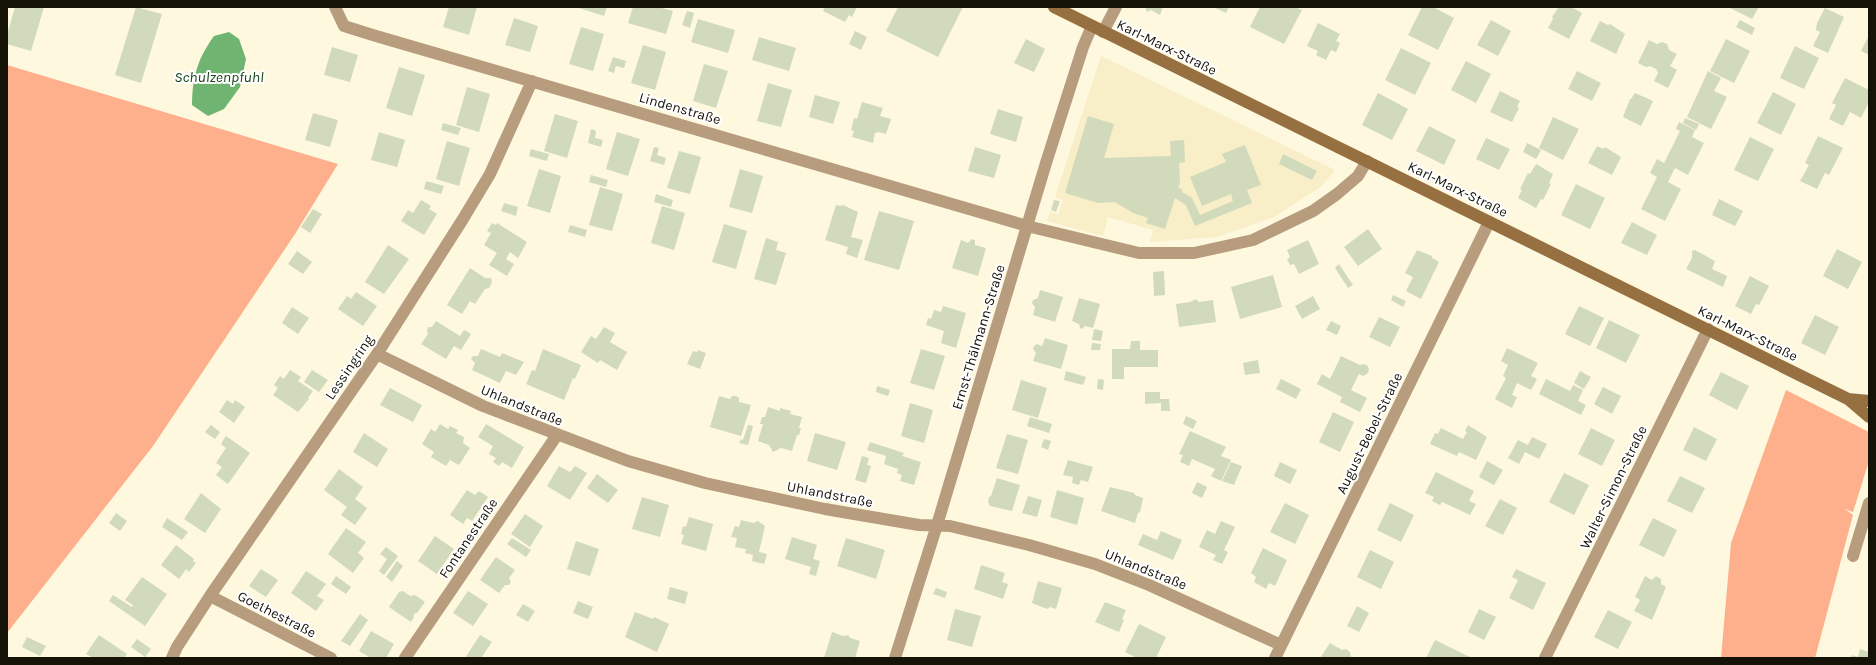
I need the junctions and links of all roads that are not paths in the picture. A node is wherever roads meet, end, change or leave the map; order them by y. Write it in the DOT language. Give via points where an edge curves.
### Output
graph roads {
  1 [pos="335,7"];
  2 [pos="1054,7"];
  3 [pos="1113,12"];
  4 [pos="1092,26"];
  5 [pos="1103,32"];
  6 [pos="532,81"];
  7 [pos="1366,161"];
  8 [pos="1489,222"];
  9 [pos="1027,226"];
  10 [pos="1708,329"];
  11 [pos="377,354"];
  12 [pos="1848,399"];
  13 [pos="1869,401"];
  14 [pos="1869,417"];
  15 [pos="556,435"];
  16 [pos="1869,503"];
  17 [pos="937,525"];
  18 [pos="1853,556"];
  19 [pos="210,596"];
  20 [pos="1281,645"];
  21 [pos="172,658"];
  22 [pos="331,658"];
  23 [pos="405,658"];
  24 [pos="895,658"];
  25 [pos="1275,658"];
  26 [pos="1545,658"];
  1 -- 6 [label="street, Lindenstraße" via="344,26"];
  2 -- 4 [label="main road, Karl-Marx-Straße"];
  3 -- 5 [label="street"];
  4 -- 5 [label="main road, Karl-Marx-Straße"];
  4 -- 9 [label="street, Ernst-Thälmann-Straße" via="1083,47"];
  5 -- 7 [label="main road, Karl-Marx-Straße"];
  6 -- 9 [label="street, Lindenstraße"];
  6 -- 11 [label="street, Lessingring" via="490,174"];
  7 -- 8 [label="main road, Karl-Marx-Straße"];
  7 -- 9 [label="street, Lindenstraße" via="1358,176 1313,211 1253,240 1194,253 1140,253"];
  8 -- 10 [label="main road, Karl-Marx-Straße"];
  8 -- 20 [label="street, August-Bebel-Straße"];
  9 -- 17 [label="street, Ernst-Thälmann-Straße"];
  10 -- 12 [label="main road, Karl-Marx-Straße"];
  10 -- 26 [label="street, Walter-Simon-Straße"];
  11 -- 15 [label="street, Uhlandstraße" via="483,406"];
  11 -- 19 [label="street, Lessingring"];
  12 -- 13 [label="main road, Karl-Marx-Straße"];
  12 -- 14 [label="main road, Karl-Marx-Straße"];
  15 -- 17 [label="street, Uhlandstraße" via="628,461 705,483 825,509 919,525"];
  15 -- 23 [label="street, Fontanestraße"];
  16 -- 18 [label="street"];
  17 -- 20 [label="street, Uhlandstraße" via="1022,543 1095,564"];
  17 -- 24 [label="street, Ernst-Thälmann-Straße"];
  19 -- 21 [label="street, Lessingring"];
  19 -- 22 [label="street, Goethestraße"];
  20 -- 25 [label="street, August-Bebel-Straße"];
}
